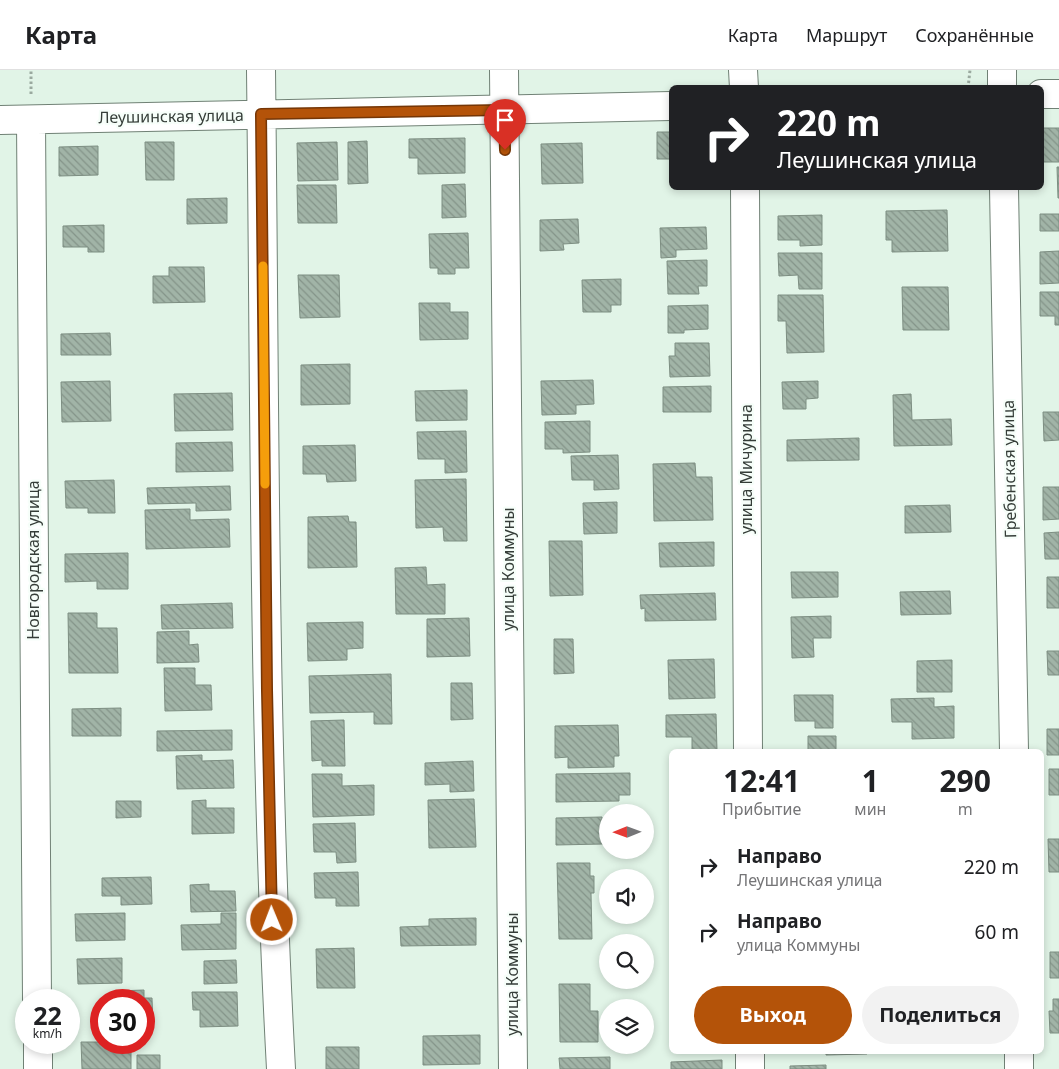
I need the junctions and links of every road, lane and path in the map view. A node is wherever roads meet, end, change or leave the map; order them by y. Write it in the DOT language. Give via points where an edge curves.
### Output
graph roads {
  1 [pos="261,70"];
  2 [pos="504,70"];
  3 [pos="743,70"];
  4 [pos="970,70"];
  5 [pos="1002,70"];
  6 [pos="744,85"];
  7 [pos="968,85"];
  8 [pos="1002,85"];
  9 [pos="1044,94"];
  10 [pos="1059,94"];
  11 [pos="669,106"];
  12 [pos="504,110"];
  13 [pos="261,114"];
  14 [pos="0,120"];
  15 [pos="31,120"];
  16 [pos="745,190"];
  17 [pos="1004,190"];
  18 [pos="748,749"];
  19 [pos="1014,749"];
  20 [pos="37,989"];
  21 [pos="38,1054"];
  22 [pos="750,1054"];
  23 [pos="1019,1054"];
  24 [pos="38,1069"];
  25 [pos="280,1069"];
  26 [pos="513,1069"];
  27 [pos="750,1069"];
  28 [pos="1019,1069"];
  1 -- 13 [label="street"];
  2 -- 12 [label="street, улица Коммуны"];
  3 -- 6 [label="street"];
  4 -- 7 [label="path"];
  5 -- 8 [label="street"];
  9 -- 10 [label="street"];
  11 -- 12 [label="street, Леушинская улица"];
  12 -- 13 [label="street, Леушинская улица"];
  12 -- 26 [label="street, улица Коммуны"];
  13 -- 15 [label="street, Леушинская улица"];
  13 -- 25 [label="street" via="267,690 272,920"];
  14 -- 15 [label="street, Леушинская улица"];
  15 -- 20 [label="street, Новгородская улица"];
  16 -- 18 [label="street, улица Мичурина"];
  17 -- 19 [label="street, Гребенская улица"];
  21 -- 24 [label="street"];
  22 -- 27 [label="street"];
  23 -- 28 [label="street"];
}
